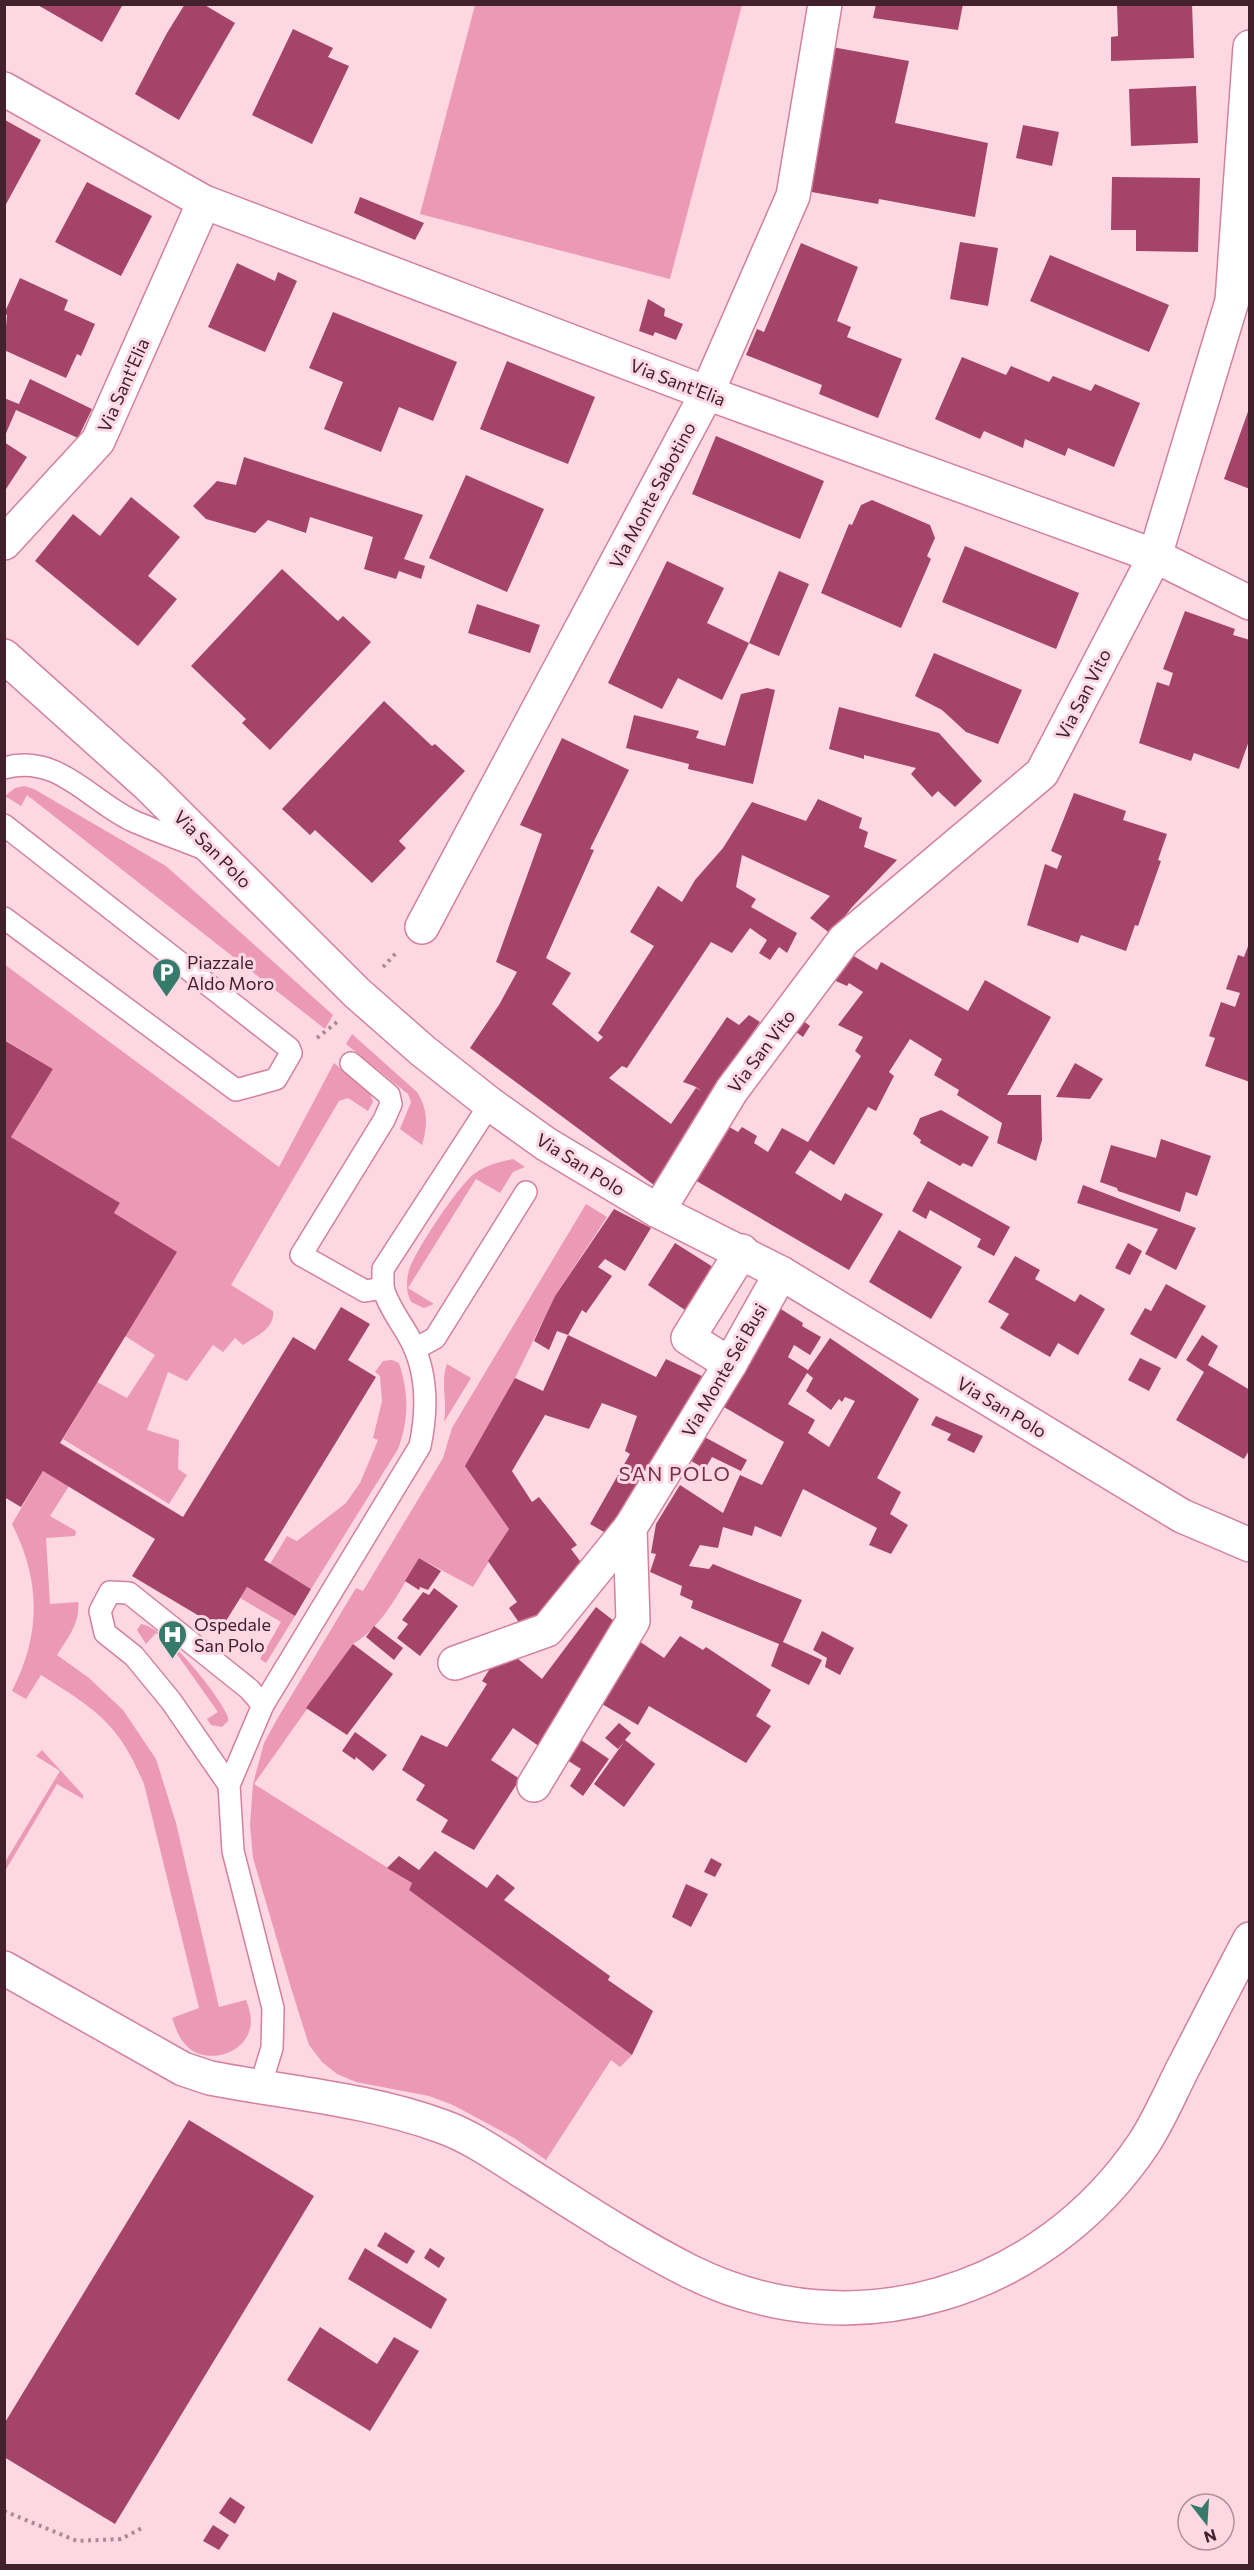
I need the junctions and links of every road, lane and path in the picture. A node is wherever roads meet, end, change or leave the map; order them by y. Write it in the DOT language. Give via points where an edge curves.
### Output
graph roads {
  1 [pos="825,4"];
  2 [pos="1249,68"];
  3 [pos="4,89"];
  4 [pos="204,202"];
  5 [pos="707,393"];
  6 [pos="4,543"];
  7 [pos="1155,556"];
  8 [pos="1250,603"];
  9 [pos="4,656"];
  10 [pos="4,768"];
  11 [pos="4,825"];
  12 [pos="218,855"];
  13 [pos="4,918"];
  14 [pos="422,927"];
  15 [pos="357,993"];
  16 [pos="337,1022"];
  17 [pos="328,1031"];
  18 [pos="351,1063"];
  19 [pos="490,1104"];
  20 [pos="526,1192"];
  21 [pos="658,1211"];
  22 [pos="742,1251"];
  23 [pos="781,1273"];
  24 [pos="383,1288"];
  25 [pos="415,1349"];
  26 [pos="730,1364"];
  27 [pos="630,1528"];
  28 [pos="1250,1545"];
  29 [pos="455,1663"];
  30 [pos="263,1704"];
  31 [pos="229,1785"];
  32 [pos="534,1785"];
  33 [pos="1250,1939"];
  34 [pos="4,1968"];
  35 [pos="260,2087"];
  36 [pos="4,2511"];
  37 [pos="144,2527"];
  1 -- 5 [label="street, Via Monte Sabotino" via="793,196"];
  2 -- 7 [label="street, Via San Vito" via="1232,301"];
  3 -- 4 [label="street, Via Sant'Elia"];
  4 -- 5 [label="street, Via Sant'Elia"];
  4 -- 6 [label="street, Via Sant'Elia" via="98,441"];
  5 -- 7 [label="street, Via Sant'Elia"];
  5 -- 14 [label="street, Via Monte Sabotino"];
  7 -- 8 [label="street, Via Sant'Elia"];
  7 -- 21 [label="street, Via San Vito" via="1042,773 844,940 732,1090"];
  9 -- 12 [label="street, Via San Polo" via="148,785"];
  10 -- 12 [label="lane" via="20,763 40,765 130,819"];
  11 -- 13 [label="lane" via="291,1053 276,1079 236,1090"];
  12 -- 15 [label="street, Via San Polo"];
  14 -- 15 [label="path"];
  15 -- 19 [label="street, Via San Polo"];
  16 -- 17 [label="path"];
  18 -- 24 [label="lane" via="389,1095 391,1104 301,1255 365,1291"];
  19 -- 21 [label="street, Via San Polo" via="546,1144"];
  19 -- 24 [label="lane" via="384,1269"];
  20 -- 25 [label="lane" via="435,1338"];
  21 -- 22 [label="street, Via San Polo"];
  22 -- 23 [label="street, Via San Polo"];
  22 -- 26 [label="street" via="688,1338"];
  23 -- 26 [label="street, Via Monte Sei Busi"];
  23 -- 28 [label="street, Via San Polo" via="1182,1516"];
  24 -- 25 [label="lane"];
  25 -- 30 [label="lane" via="426,1389 420,1446"];
  26 -- 27 [label="street, Via Monte Sei Busi"];
  27 -- 29 [label="street, Via Monte Sei Busi" via="547,1630"];
  27 -- 32 [label="street" via="633,1621"];
  30 -- 31 [label="lane"];
  30 -- 31 [label="lane" via="129,1593 110,1592 100,1611 105,1633 134,1656 171,1701"];
  31 -- 35 [label="lane" via="233,1851 273,2008 272,2048"];
  33 -- 35 [label="street" via="1144,2143 1086,2210 1042,2248 1005,2269 959,2290 912,2302 859,2309 813,2306 773,2300 729,2286 639,2244 482,2146 444,2127 381,2107"];
  34 -- 35 [label="street" via="183,2069"];
  36 -- 37 [label="path" via="77,2541 121,2539"];
}
